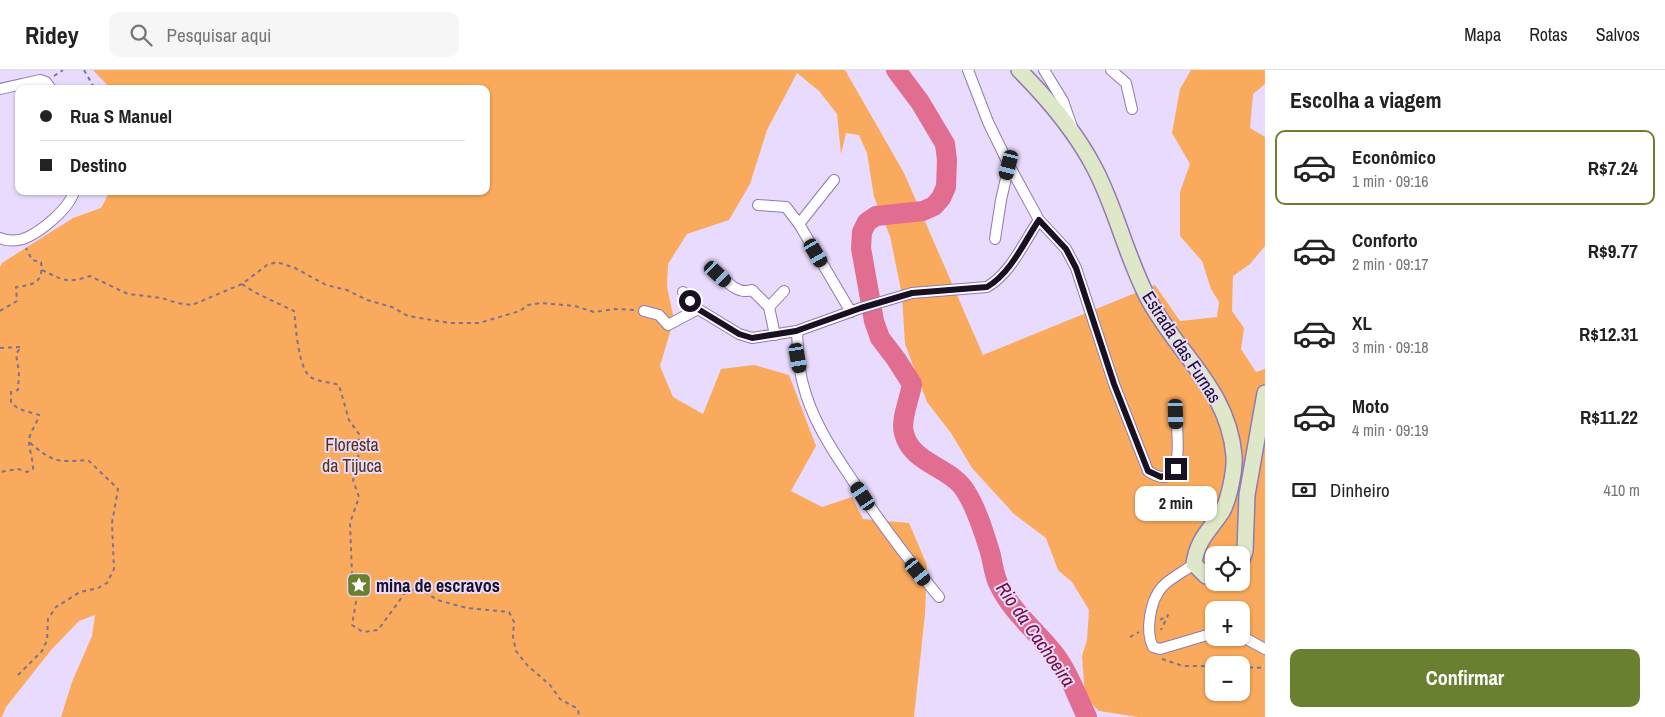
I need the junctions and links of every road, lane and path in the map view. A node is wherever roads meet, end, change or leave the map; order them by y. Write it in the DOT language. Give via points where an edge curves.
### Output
graph roads {
  1 [pos="84,70"];
  2 [pos="968,70"];
  3 [pos="1018,70"];
  4 [pos="1044,70"];
  5 [pos="1111,70"];
  6 [pos="18,85"];
  7 [pos="48,85"];
  8 [pos="93,85"];
  9 [pos="15,86"];
  10 [pos="0,89"];
  11 [pos="1132,109"];
  12 [pos="1075,135"];
  13 [pos="1009,165"];
  14 [pos="834,180"];
  15 [pos="72,195"];
  16 [pos="758,205"];
  17 [pos="1039,220"];
  18 [pos="799,224"];
  19 [pos="0,238"];
  20 [pos="23,239"];
  21 [pos="995,239"];
  22 [pos="42,270"];
  23 [pos="718,274"];
  24 [pos="242,284"];
  25 [pos="784,291"];
  26 [pos="683,292"];
  27 [pos="769,307"];
  28 [pos="698,309"];
  29 [pos="856,310"];
  30 [pos="0,311"];
  31 [pos="644,311"];
  32 [pos="796,331"];
  33 [pos="775,334"];
  34 [pos="0,348"];
  35 [pos="1265,393"];
  36 [pos="1176,414"];
  37 [pos="29,442"];
  38 [pos="0,472"];
  39 [pos="1244,546"];
  40 [pos="1194,564"];
  41 [pos="1205,575"];
  42 [pos="939,597"];
  43 [pos="1205,636"];
  44 [pos="1250,641"];
  45 [pos="1265,649"];
  46 [pos="1250,667"];
  47 [pos="1265,668"];
  48 [pos="18,674"];
  49 [pos="579,717"];
  1 -- 8 [label="path"];
  2 -- 13 [label="street"];
  3 -- 12 [label="main road, Estrada das Furnas"];
  4 -- 12 [label="street" via="1063,101"];
  5 -- 11 [label="street" via="1126,84"];
  6 -- 7 [label="street" via="40,80"];
  9 -- 10 [label="street"];
  12 -- 40 [label="main road, Estrada das Furnas" via="1096,170 1151,302 1170,333 1203,375 1228,423 1234,458 1226,503 1201,539"];
  13 -- 17 [label="street"];
  13 -- 21 [label="street"];
  14 -- 18 [label="street"];
  15 -- 20 [label="street" via="67,206"];
  16 -- 18 [label="street" via="786,207"];
  17 -- 29 [label="street" via="1006,271 987,287 924,291"];
  17 -- 36 [label="street" via="1066,249 1076,268 1114,384 1148,471 1161,477 1176,469 1178,461"];
  18 -- 29 [label="street"];
  19 -- 20 [label="street"];
  20 -- 22 [label="path" via="32,260 41,262"];
  22 -- 24 [label="path" via="74,282 90,276 128,294 162,298 177,304 192,305"];
  22 -- 30 [label="path" via="32,285 16,287 17,301"];
  23 -- 27 [label="street" via="733,288 747,292 752,290"];
  24 -- 31 [label="path" via="267,265 277,262 326,285 392,307 408,316 458,323 479,323 541,303 575,306 594,312 615,309"];
  24 -- 49 [label="path" via="294,311 297,343 305,372 312,378 339,385 349,420 359,434 358,466 353,480 359,497 350,523 352,574 359,585 352,624 363,632 378,630 405,592 419,588 437,600 467,608 509,612 514,622 512,637 516,651 560,699 578,709"];
  25 -- 27 [label="street"];
  26 -- 28 [label="street"];
  27 -- 33 [label="street"];
  28 -- 31 [label="street" via="668,325 659,315"];
  28 -- 33 [label="street" via="739,334 752,338"];
  29 -- 32 [label="street"];
  32 -- 33 [label="street"];
  32 -- 42 [label="street" via="803,384 815,420 887,533"];
  34 -- 37 [label="path" via="21,347 16,354 18,390 11,392 11,403 39,415"];
  35 -- 39 [label="main road" via="1247,494"];
  37 -- 38 [label="path" via="33,469"];
  37 -- 48 [label="path" via="59,462 88,460 118,490 112,523 114,569 107,583 80,592 56,607 48,619 47,640 42,651"];
  40 -- 41 [label="main road"];
  40 -- 43 [label="street" via="1162,588 1152,608 1148,627 1153,648"];
  44 -- 45 [label="street"];
  46 -- 47 [label="path"];
}
